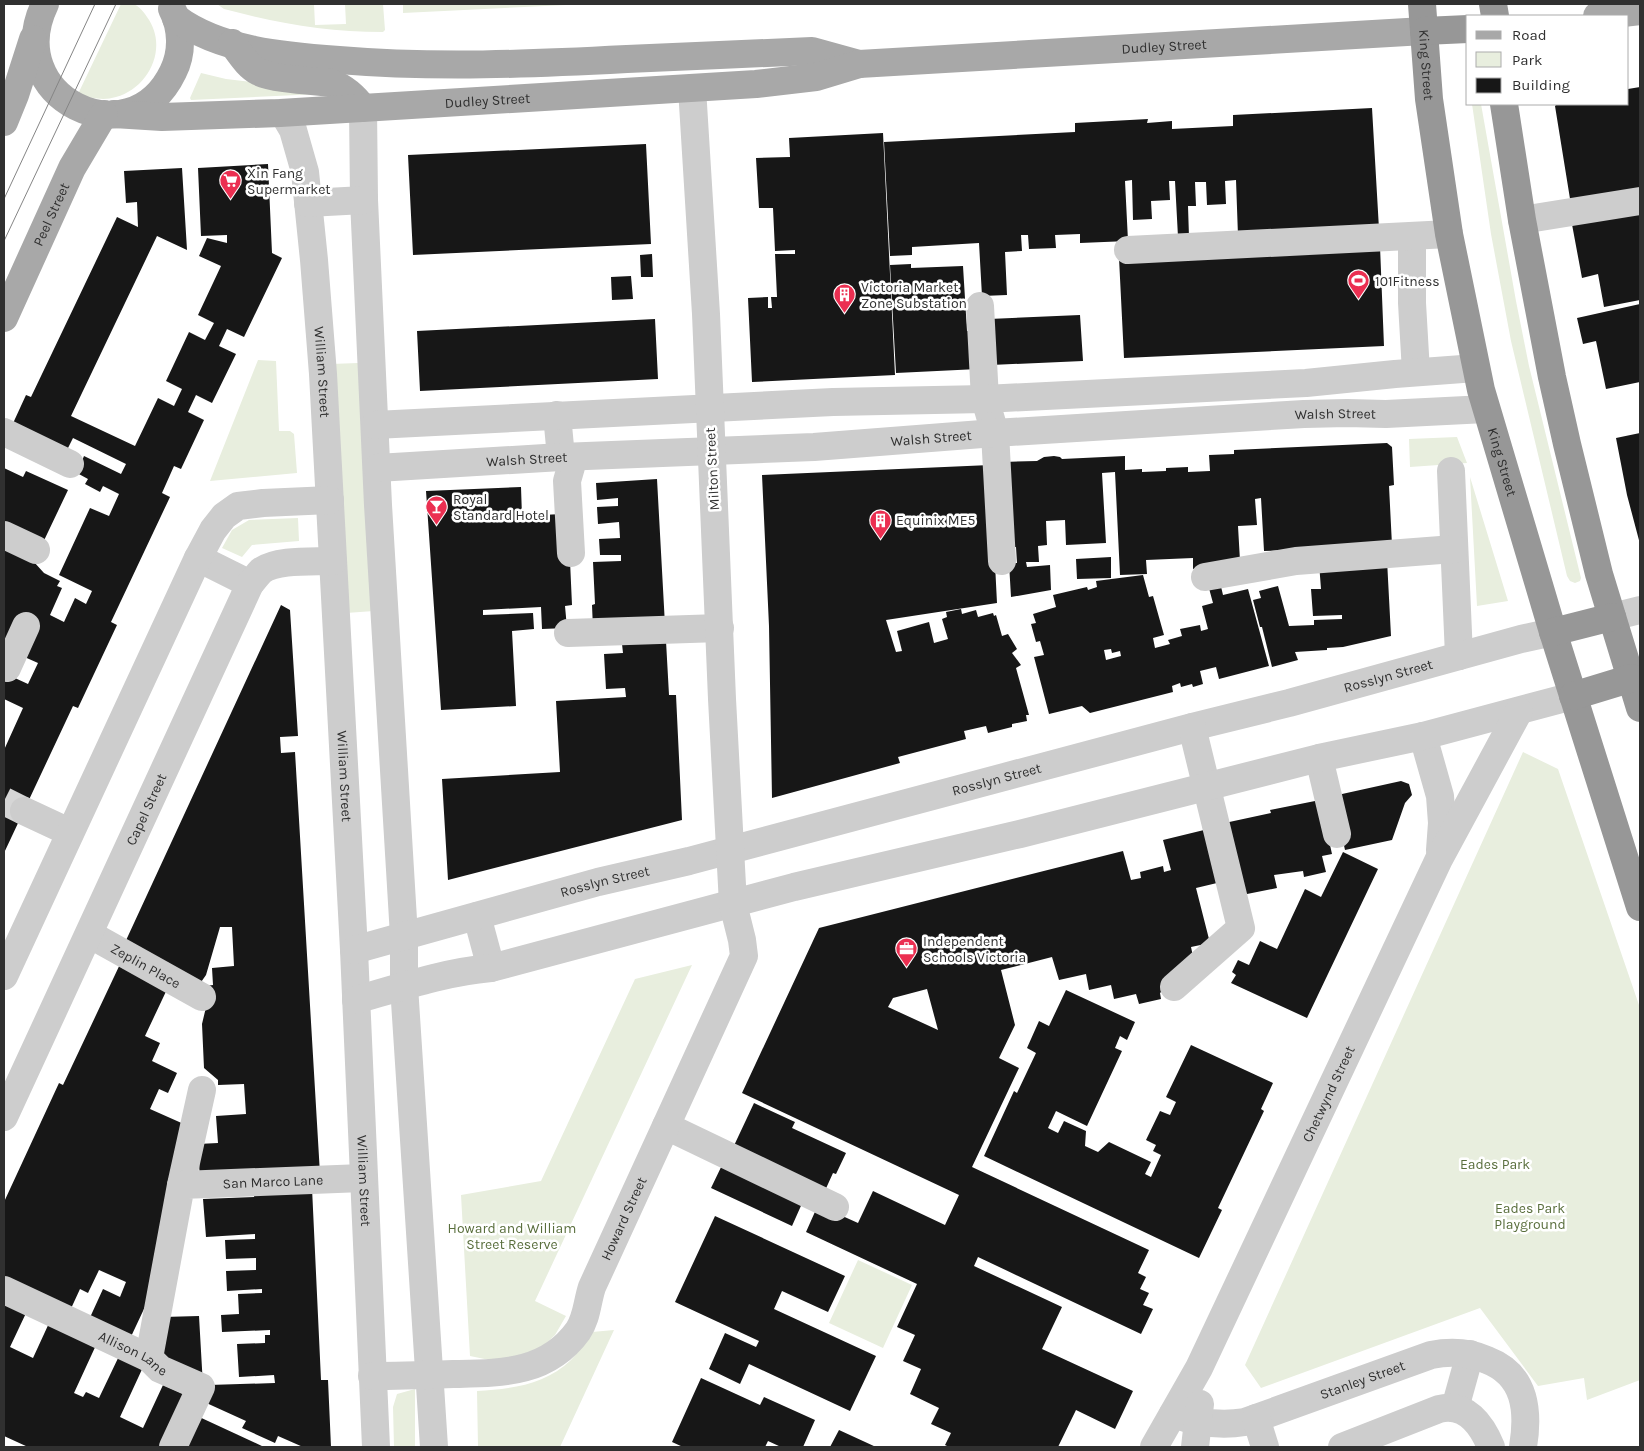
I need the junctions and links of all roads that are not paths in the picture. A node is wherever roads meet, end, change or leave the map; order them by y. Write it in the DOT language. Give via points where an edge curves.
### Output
graph roads {
  1 [pos="45,4"];
  2 [pos="1422,4"];
  3 [pos="173,9"];
  4 [pos="1640,11"];
  5 [pos="1606,15"];
  6 [pos="1466,29"];
  7 [pos="1424,31"];
  8 [pos="35,34"];
  9 [pos="232,43"];
  10 [pos="859,64"];
  11 [pos="692,88"];
  12 [pos="1504,105"];
  13 [pos="363,108"];
  14 [pos="280,113"];
  15 [pos="109,114"];
  16 [pos="4,122"];
  17 [pos="364,200"];
  18 [pos="1640,201"];
  19 [pos="308,202"];
  20 [pos="1522,220"];
  21 [pos="1449,234"];
  22 [pos="1412,237"];
  23 [pos="1128,250"];
  24 [pos="980,306"];
  25 [pos="4,318"];
  26 [pos="1476,368"];
  27 [pos="1416,372"];
  28 [pos="1325,382"];
  29 [pos="986,398"];
  30 [pos="709,408"];
  31 [pos="1486,409"];
  32 [pos="1327,413"];
  33 [pos="557,415"];
  34 [pos="454,421"];
  35 [pos="375,425"];
  36 [pos="4,432"];
  37 [pos="995,433"];
  38 [pos="711,451"];
  39 [pos="561,457"];
  40 [pos="457,463"];
  41 [pos="70,464"];
  42 [pos="377,468"];
  43 [pos="1451,471"];
  44 [pos="330,500"];
  45 [pos="4,535"];
  46 [pos="1454,549"];
  47 [pos="36,550"];
  48 [pos="571,553"];
  49 [pos="198,558"];
  50 [pos="333,561"];
  51 [pos="1002,561"];
  52 [pos="1205,577"];
  53 [pos="250,584"];
  54 [pos="1640,610"];
  55 [pos="1612,617"];
  56 [pos="26,626"];
  57 [pos="720,628"];
  58 [pos="1552,632"];
  59 [pos="568,633"];
  60 [pos="1459,656"];
  61 [pos="4,666"];
  62 [pos="1636,677"];
  63 [pos="1573,696"];
  64 [pos="1640,708"];
  65 [pos="1519,711"];
  66 [pos="1192,727"];
  67 [pos="1423,736"];
  68 [pos="1319,758"];
  69 [pos="1207,787"];
  70 [pos="24,811"];
  71 [pos="69,832"];
  72 [pos="1337,834"];
  73 [pos="730,850"];
  74 [pos="1439,859"];
  75 [pos="733,904"];
  76 [pos="1640,907"];
  77 [pos="477,916"];
  78 [pos="89,934"];
  79 [pos="404,936"];
  80 [pos="354,950"];
  81 [pos="492,968"];
  82 [pos="4,976"];
  83 [pos="404,986"];
  84 [pos="1174,987"];
  85 [pos="202,997"];
  86 [pos="356,1000"];
  87 [pos="202,1090"];
  88 [pos="4,1117"];
  89 [pos="666,1126"];
  90 [pos="363,1178"];
  91 [pos="181,1185"];
  92 [pos="835,1207"];
  93 [pos="4,1290"];
  94 [pos="1470,1354"];
  95 [pos="149,1358"];
  96 [pos="430,1375"];
  97 [pos="372,1376"];
  98 [pos="1455,1408"];
  99 [pos="1256,1418"];
  100 [pos="1188,1428"];
  101 [pos="173,1447"];
  102 [pos="376,1447"];
  103 [pos="434,1447"];
  104 [pos="1154,1447"];
  105 [pos="1265,1447"];
  106 [pos="1342,1447"];
  107 [pos="1491,1447"];
  108 [pos="1523,1447"];
  1 -- 8 [label="main road"];
  2 -- 7 [label="highway, King Street"];
  3 -- 9 [label="main road, Dudley Street" via="202,34"];
  3 -- 15 [label="main road" via="180,34 180,50 170,79 148,102 128,111"];
  4 -- 5 [label="main road"];
  6 -- 7 [label="highway, Dudley Street"];
  7 -- 10 [label="main road, Dudley Street"];
  7 -- 21 [label="highway, King Street" via="1429,99"];
  8 -- 15 [label="main road, Dudley Street" via="38,65 54,90 80,109"];
  8 -- 16 [label="main road"];
  9 -- 10 [label="main road, Dudley Street" via="299,57 414,65 482,66 812,51"];
  9 -- 13 [label="main road" via="260,72 332,83"];
  10 -- 11 [label="main road, Dudley Street" via="816,77"];
  11 -- 13 [label="main road, Dudley Street"];
  11 -- 30 [label="street, Milton Street"];
  12 -- 20 [label="highway"];
  13 -- 14 [label="main road, Dudley Street"];
  13 -- 17 [label="street"];
  14 -- 15 [label="main road, Dudley Street" via="162,117"];
  14 -- 19 [label="street, William Street" via="296,136"];
  15 -- 25 [label="main road, Peel Street" via="72,168"];
  17 -- 19 [label="street"];
  17 -- 35 [label="street"];
  18 -- 20 [label="street"];
  19 -- 44 [label="street, William Street"];
  20 -- 55 [label="highway" via="1567,444"];
  21 -- 22 [label="street"];
  21 -- 26 [label="highway, King Street"];
  22 -- 23 [label="street"];
  22 -- 27 [label="street"];
  24 -- 29 [label="street"];
  26 -- 27 [label="street"];
  26 -- 31 [label="highway, King Street"];
  27 -- 28 [label="street"];
  28 -- 29 [label="street"];
  28 -- 32 [label="street"];
  29 -- 30 [label="street"];
  29 -- 37 [label="street"];
  30 -- 33 [label="street"];
  30 -- 38 [label="street, Milton Street"];
  31 -- 32 [label="street, Walsh Street"];
  31 -- 58 [label="highway, King Street"];
  32 -- 37 [label="street, Walsh Street"];
  33 -- 34 [label="street"];
  33 -- 39 [label="street"];
  34 -- 35 [label="street"];
  34 -- 40 [label="street"];
  35 -- 42 [label="street"];
  36 -- 41 [label="street"];
  37 -- 38 [label="street, Walsh Street" via="814,447"];
  37 -- 51 [label="street"];
  38 -- 39 [label="street, Walsh Street"];
  38 -- 57 [label="street, Milton Street"];
  39 -- 40 [label="street, Walsh Street"];
  39 -- 48 [label="street" via="571,467 567,481"];
  40 -- 42 [label="street, Walsh Street"];
  42 -- 79 [label="street"];
  43 -- 46 [label="street"];
  44 -- 49 [label="street" via="238,506 213,530"];
  44 -- 50 [label="street, William Street"];
  45 -- 47 [label="street"];
  46 -- 52 [label="street" via="1296,561"];
  46 -- 60 [label="street"];
  49 -- 53 [label="street"];
  49 -- 71 [label="street"];
  50 -- 53 [label="street, Capel Street" via="270,566"];
  50 -- 80 [label="street, William Street"];
  53 -- 78 [label="street, Capel Street"];
  54 -- 55 [label="street, Rosslyn Street"];
  55 -- 58 [label="highway, Rosslyn Street"];
  55 -- 62 [label="highway"];
  56 -- 61 [label="street" via="7,668"];
  57 -- 59 [label="street"];
  57 -- 73 [label="street, Milton Street"];
  58 -- 60 [label="street, Rosslyn Street"];
  58 -- 63 [label="highway, King Street"];
  60 -- 66 [label="street, Rosslyn Street"];
  62 -- 63 [label="highway"];
  62 -- 64 [label="highway"];
  63 -- 65 [label="street"];
  63 -- 76 [label="highway, King Street"];
  65 -- 67 [label="street"];
  65 -- 74 [label="street, Chetwynd Street"];
  66 -- 69 [label="street"];
  66 -- 73 [label="street, Rosslyn Street"];
  67 -- 68 [label="street"];
  67 -- 74 [label="street, Chetwynd Street" via="1440,796"];
  68 -- 69 [label="street"];
  68 -- 72 [label="street"];
  69 -- 75 [label="street"];
  69 -- 84 [label="street" via="1241,928"];
  70 -- 71 [label="street"];
  71 -- 82 [label="street"];
  73 -- 75 [label="street, Milton Street"];
  73 -- 77 [label="street, Rosslyn Street"];
  74 -- 100 [label="street, Chetwynd Street" via="1199,1368"];
  75 -- 81 [label="street"];
  75 -- 89 [label="street, Howard Street" via="744,956"];
  77 -- 79 [label="street, Rosslyn Street"];
  77 -- 81 [label="street"];
  78 -- 85 [label="street, Zeplin Place"];
  78 -- 88 [label="street, Capel Street"];
  79 -- 80 [label="street, Rosslyn Street"];
  79 -- 83 [label="street"];
  80 -- 86 [label="street, William Street"];
  81 -- 83 [label="street" via="468,970"];
  83 -- 86 [label="street"];
  83 -- 96 [label="street"];
  86 -- 90 [label="street, William Street"];
  87 -- 91 [label="street"];
  89 -- 92 [label="street"];
  89 -- 96 [label="street, Howard Street" via="592,1287 585,1319 572,1338 553,1355 530,1367 504,1372"];
  90 -- 91 [label="street, San Marco Lane"];
  90 -- 97 [label="street, William Street"];
  91 -- 95 [label="street"];
  93 -- 95 [label="street, Allison Lane"];
  94 -- 98 [label="street"];
  94 -- 99 [label="street, Stanley Street" via="1431,1355"];
  94 -- 108 [label="street, Stanley Street" via="1506,1369 1518,1384 1526,1422"];
  95 -- 101 [label="street, Allison Lane" via="160,1368 201,1387"];
  96 -- 97 [label="street, Howard Street"];
  96 -- 103 [label="street"];
  97 -- 102 [label="street, William Street"];
  98 -- 106 [label="street" via="1439,1409"];
  98 -- 107 [label="street" via="1477,1421"];
  99 -- 100 [label="street, Stanley Street"];
  99 -- 105 [label="street"];
  100 -- 104 [label="street, Chetwynd Street"];
}
